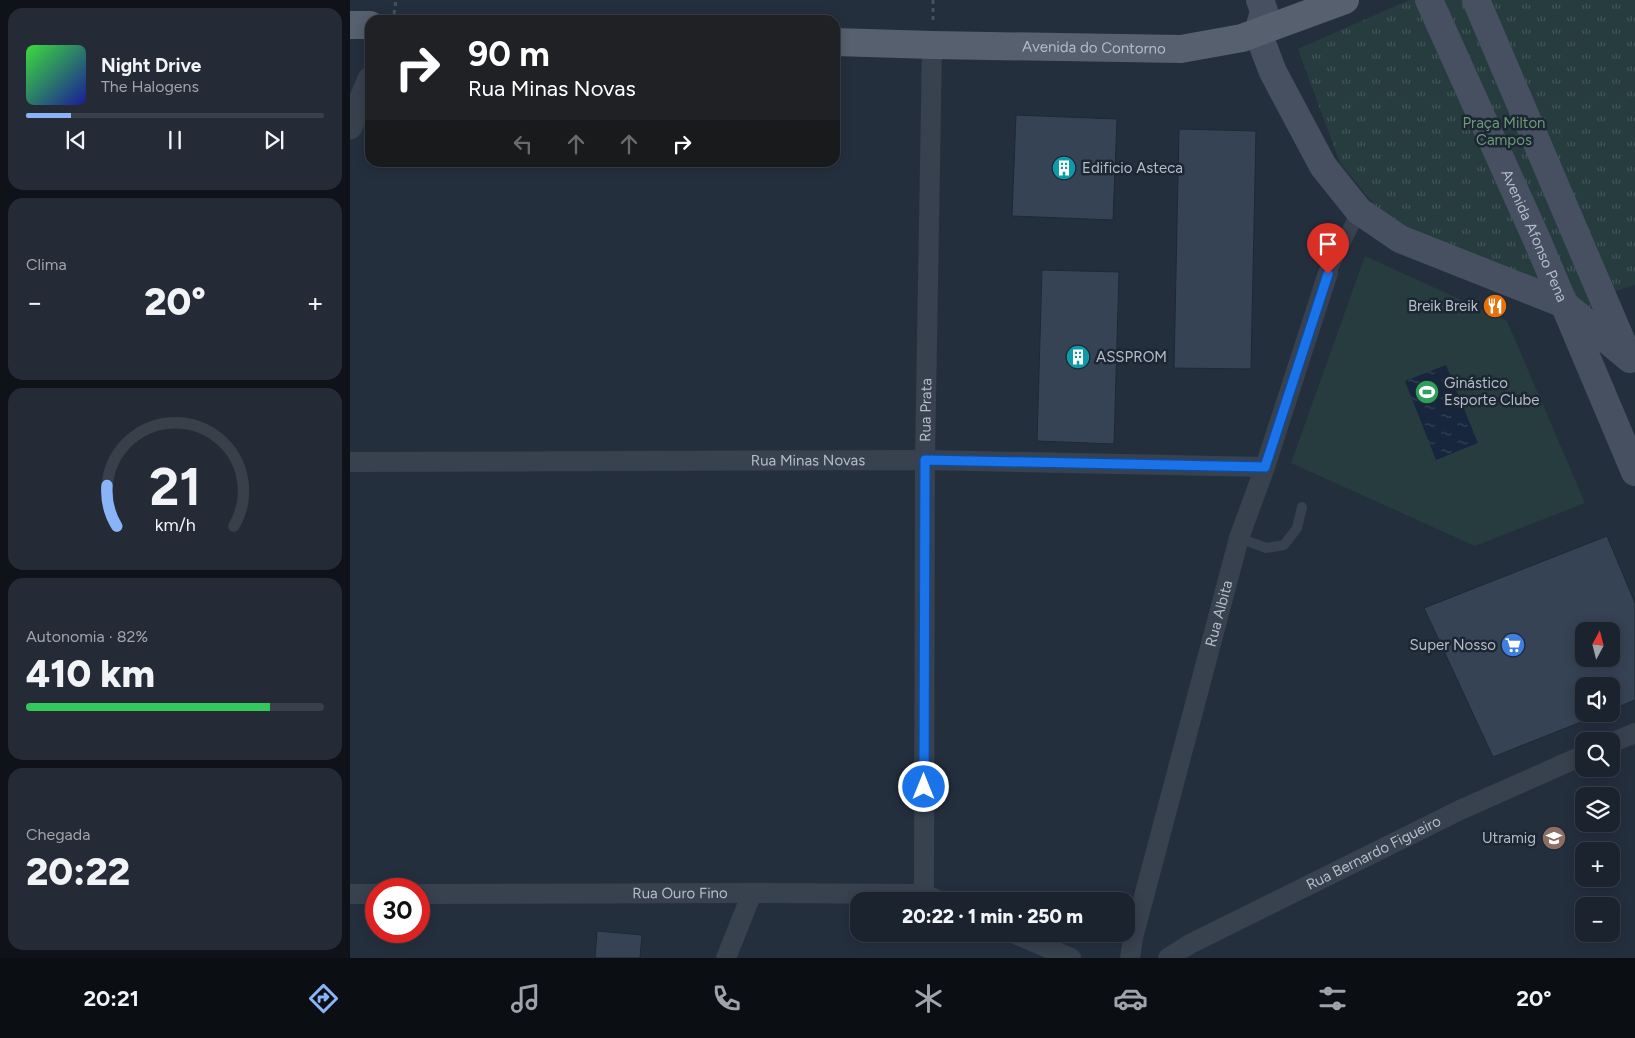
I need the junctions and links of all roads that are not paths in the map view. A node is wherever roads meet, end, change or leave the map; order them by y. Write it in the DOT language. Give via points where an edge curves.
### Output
graph roads {
  1 [pos="1260,0"];
  2 [pos="1345,0"];
  3 [pos="1429,0"];
  4 [pos="1476,0"];
  5 [pos="350,25"];
  6 [pos="365,25"];
  7 [pos="1258,33"];
  8 [pos="840,42"];
  9 [pos="932,45"];
  10 [pos="365,91"];
  11 [pos="350,128"];
  12 [pos="1359,211"];
  13 [pos="1328,274"];
  14 [pos="1564,304"];
  15 [pos="1632,365"];
  16 [pos="925,460"];
  17 [pos="350,462"];
  18 [pos="1265,467"];
  19 [pos="1635,472"];
  20 [pos="1302,507"];
  21 [pos="1239,538"];
  22 [pos="1635,732"];
  23 [pos="1620,739"];
  24 [pos="1575,759"];
  25 [pos="932,892"];
  26 [pos="752,893"];
  27 [pos="350,894"];
  28 [pos="365,894"];
  29 [pos="430,894"];
  30 [pos="850,896"];
  31 [pos="1034,942"];
  32 [pos="726,958"];
  33 [pos="1071,958"];
  34 [pos="1130,958"];
  35 [pos="1168,958"];
  1 -- 7 [label="main road" via="1264,11"];
  2 -- 7 [label="main road, Avenida do Contorno"];
  3 -- 14 [label="main road, Avenida Afonso Pena"];
  4 -- 15 [label="main road"];
  5 -- 6 [label="main road"];
  7 -- 9 [label="main road, Avenida do Contorno" via="1181,49"];
  7 -- 12 [label="main road" via="1273,72 1323,166"];
  8 -- 9 [label="main road, Avenida do Contorno"];
  9 -- 16 [label="street, Rua Prata"];
  10 -- 11 [label="street"];
  12 -- 13 [label="street"];
  12 -- 14 [label="main road" via="1400,239"];
  13 -- 18 [label="street, Rua Albita"];
  14 -- 15 [label="main road"];
  14 -- 19 [label="main road, Avenida Afonso Pena"];
  16 -- 17 [label="street, Rua Minas Novas"];
  16 -- 18 [label="street, Rua Minas Novas"];
  16 -- 25 [label="street, Rua Prata"];
  18 -- 21 [label="street, Rua Albita"];
  20 -- 21 [label="lane" via="1297,528 1284,544 1266,548"];
  21 -- 34 [label="street, Rua Albita"];
  22 -- 23 [label="street"];
  24 -- 35 [label="street, Rua Bernardo Figueiro" via="1460,810 1190,944"];
  26 -- 29 [label="street, Rua Ouro Fino"];
  26 -- 30 [label="street, Rua Ouro Fino"];
  26 -- 32 [label="street"];
  27 -- 28 [label="street"];
  31 -- 33 [label="street"];
}
